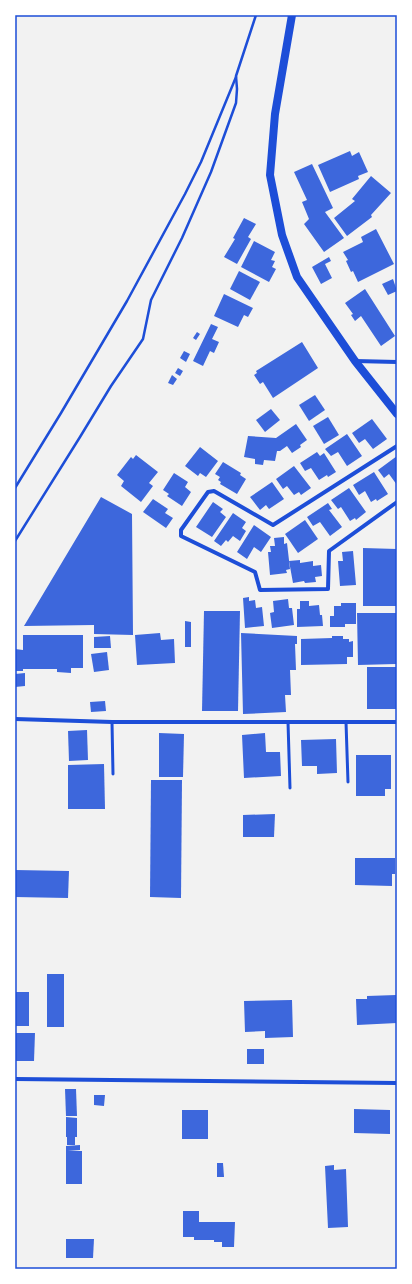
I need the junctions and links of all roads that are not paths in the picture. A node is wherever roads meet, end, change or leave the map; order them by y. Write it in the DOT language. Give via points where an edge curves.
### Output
graph roads {
  1 [pos="292,15"];
  2 [pos="355,361"];
  3 [pos="397,362"];
  4 [pos="397,414"];
  5 [pos="397,446"];
  6 [pos="397,502"];
  7 [pos="15,719"];
  8 [pos="112,722"];
  9 [pos="288,722"];
  10 [pos="346,722"];
  11 [pos="397,722"];
  12 [pos="113,774"];
  13 [pos="348,782"];
  14 [pos="290,788"];
  15 [pos="15,1079"];
  16 [pos="397,1084"];
  1 -- 2 [label="main road" via="275,114 270,176 282,235 297,277"];
  2 -- 3 [label="street"];
  2 -- 4 [label="main road"];
  5 -- 6 [label="street" via="273,525 214,491 208,492 181,530 181,536 255,572 260,590 328,589 329,551"];
  7 -- 8 [label="street"];
  8 -- 9 [label="street"];
  8 -- 12 [label="lane"];
  9 -- 10 [label="street"];
  9 -- 14 [label="lane"];
  10 -- 11 [label="street"];
  10 -- 13 [label="lane"];
  15 -- 16 [label="street"];
}
